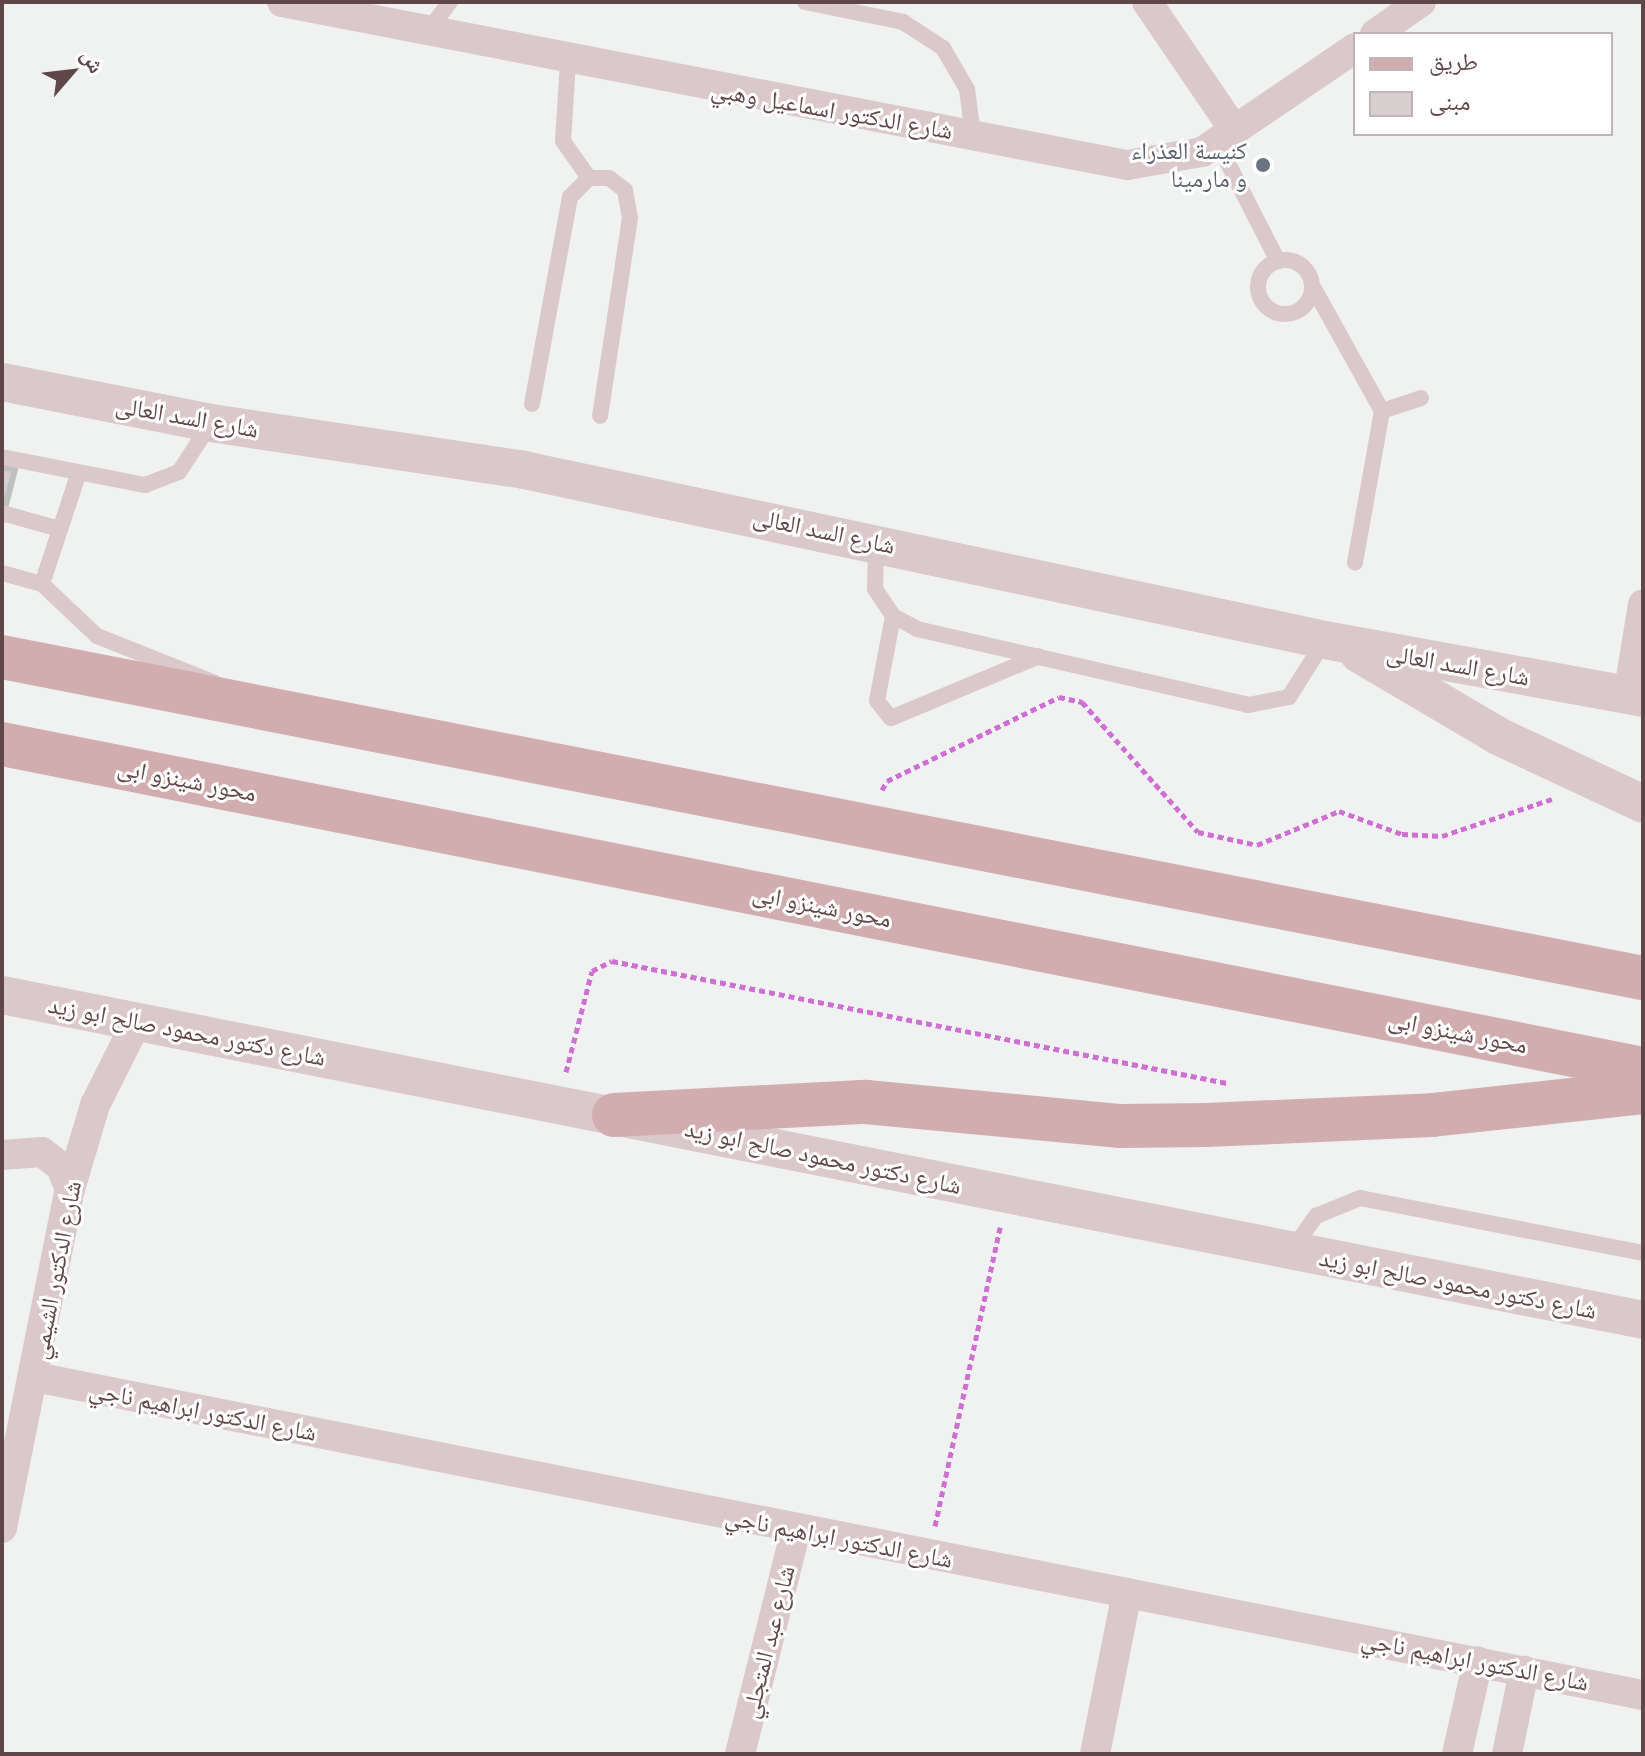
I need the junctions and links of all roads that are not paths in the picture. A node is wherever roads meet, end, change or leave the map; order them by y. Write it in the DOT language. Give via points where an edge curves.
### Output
graph roads {
  1 [pos="282,2"];
  2 [pos="450,2"];
  3 [pos="805,2"];
  4 [pos="1147,2"];
  5 [pos="1421,2"];
  6 [pos="428,31"];
  7 [pos="1378,32"];
  8 [pos="1353,49"];
  9 [pos="568,62"];
  10 [pos="973,136"];
  11 [pos="1226,136"];
  12 [pos="589,178"];
  13 [pos="1278,261"];
  14 [pos="1313,287"];
  15 [pos="2,382"];
  16 [pos="1421,398"];
  17 [pos="532,404"];
  18 [pos="1382,411"];
  19 [pos="600,416"];
  20 [pos="211,423"];
  21 [pos="2,457"];
  22 [pos="78,475"];
  23 [pos="2,513"];
  24 [pos="60,529"];
  25 [pos="877,542"];
  26 [pos="1355,563"];
  27 [pos="2,573"];
  28 [pos="42,584"];
  29 [pos="1643,604"];
  30 [pos="893,616"];
  31 [pos="1334,642"];
  32 [pos="1039,656"];
  33 [pos="2,657"];
  34 [pos="1636,697"];
  35 [pos="234,704"];
  36 [pos="2,744"];
  37 [pos="1643,804"];
  38 [pos="1643,978"];
  39 [pos="2,995"];
  40 [pos="137,1021"];
  41 [pos="1643,1069"];
  42 [pos="1643,1092"];
  43 [pos="614,1115"];
  44 [pos="2,1155"];
  45 [pos="70,1189"];
  46 [pos="1290,1253"];
  47 [pos="1643,1253"];
  48 [pos="1643,1320"];
  49 [pos="35,1377"];
  50 [pos="2,1528"];
  51 [pos="796,1530"];
  52 [pos="1127,1593"];
  53 [pos="1478,1661"];
  54 [pos="1524,1671"];
  55 [pos="1643,1695"];
  56 [pos="740,1754"];
  57 [pos="1095,1754"];
  58 [pos="1457,1754"];
  59 [pos="1507,1754"];
  1 -- 6 [label="street, شارع الدكتور اسماعيل وهبي"];
  2 -- 6 [label="lane"];
  3 -- 10 [label="lane" via="903,22 943,48 967,89"];
  4 -- 11 [label="street"];
  5 -- 7 [label="street"];
  6 -- 9 [label="street, شارع الدكتور اسماعيل وهبي"];
  8 -- 11 [label="street, شارع الدكتور اسماعيل وهبي"];
  9 -- 10 [label="street, شارع الدكتور اسماعيل وهبي"];
  9 -- 12 [label="lane" via="563,141"];
  10 -- 11 [label="street, شارع الدكتور اسماعيل وهبي" via="1127,165 1184,158"];
  11 -- 13 [label="lane"];
  12 -- 17 [label="lane" via="570,197"];
  12 -- 19 [label="lane" via="617,183 631,209"];
  13 -- 14 [label="lane" via="1297,262"];
  13 -- 14 [label="lane" via="1258,282 1269,309 1298,312"];
  14 -- 18 [label="lane"];
  15 -- 20 [label="street, شارع السد العالى"];
  16 -- 18 [label="lane"];
  18 -- 26 [label="lane"];
  20 -- 22 [label="lane" via="193,460 163,481"];
  20 -- 25 [label="street, شارع السد العالى" via="524,470"];
  21 -- 22 [label="lane"];
  22 -- 24 [label="lane"];
  23 -- 24 [label="lane"];
  24 -- 28 [label="lane"];
  25 -- 30 [label="lane" via="875,589"];
  25 -- 31 [label="street, شارع السد العالى"];
  27 -- 28 [label="lane"];
  28 -- 35 [label="lane" via="84,629 197,672"];
  29 -- 34 [label="street"];
  30 -- 32 [label="lane" via="917,629"];
  30 -- 32 [label="lane" via="877,701 891,718"];
  31 -- 32 [label="lane" via="1302,685 1279,703 1258,707"];
  31 -- 34 [label="street, شارع السد العالى"];
  31 -- 37 [label="street" via="1498,736"];
  33 -- 35 [label="main road"];
  35 -- 38 [label="main road"];
  36 -- 41 [label="main road, محور شينزو ابى"];
  39 -- 40 [label="street, شارع دكتور محمود صالح ابو زيد"];
  40 -- 43 [label="street, شارع دكتور محمود صالح ابو زيد"];
  40 -- 45 [label="street, شارع الدكتور الشيمي" via="95,1105"];
  42 -- 43 [label="main road" via="1432,1115 1220,1125 1121,1126 866,1102"];
  43 -- 46 [label="street, شارع دكتور محمود صالح ابو زيد"];
  44 -- 45 [label="street" via="42,1152 61,1167"];
  45 -- 49 [label="street, شارع الدكتور الشيمي"];
  46 -- 47 [label="lane" via="1316,1216 1360,1198"];
  46 -- 48 [label="street, شارع دكتور محمود صالح ابو زيد"];
  49 -- 50 [label="street, شارع الدكتور الشيمي"];
  49 -- 51 [label="street, شارع الدكتور ابراهيم ناجي"];
  51 -- 52 [label="street, شارع الدكتور ابراهيم ناجي"];
  51 -- 56 [label="street, شارع عبد المتجلي"];
  52 -- 53 [label="street, شارع الدكتور ابراهيم ناجي"];
  52 -- 57 [label="street"];
  53 -- 54 [label="street, شارع الدكتور ابراهيم ناجي"];
  53 -- 58 [label="street"];
  54 -- 55 [label="street, شارع الدكتور ابراهيم ناجي"];
  54 -- 59 [label="street"];
}
